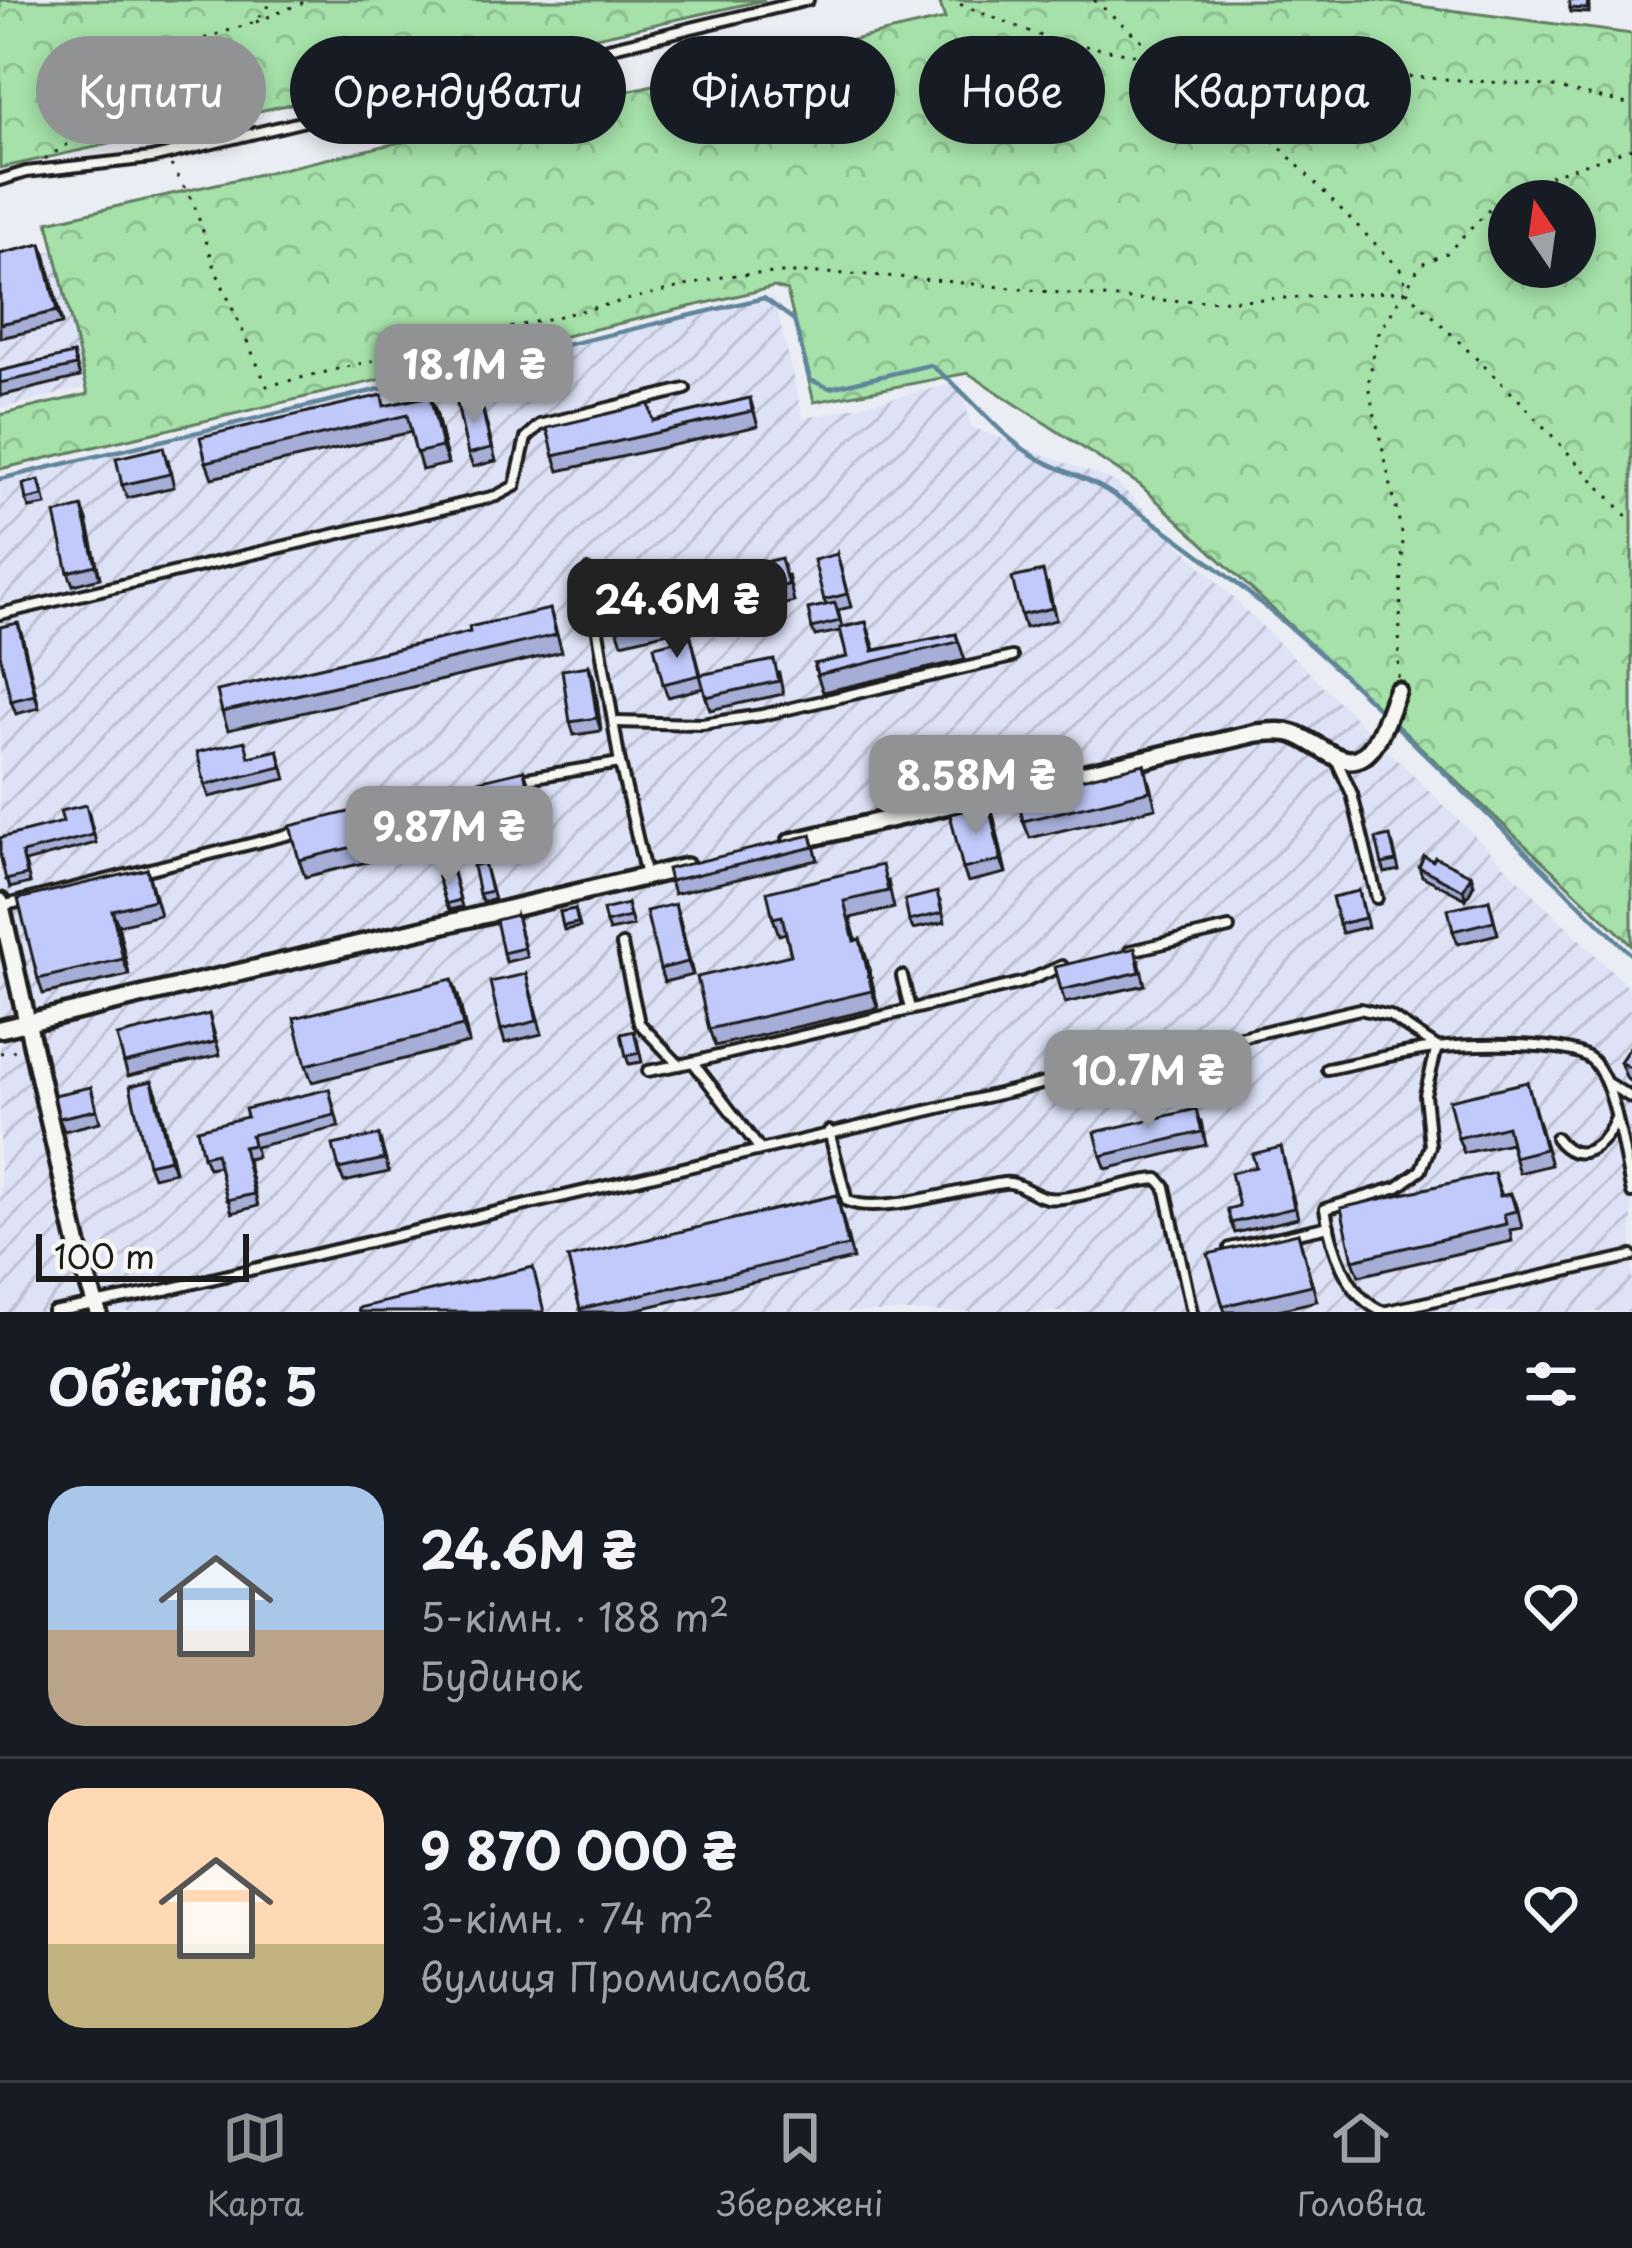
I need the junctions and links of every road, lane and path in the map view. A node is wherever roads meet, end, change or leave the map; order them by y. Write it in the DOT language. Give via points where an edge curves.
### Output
graph roads {
  1 [pos="274,0"];
  2 [pos="309,0"];
  3 [pos="808,0"];
  4 [pos="949,0"];
  5 [pos="1094,0"];
  6 [pos="254,22"];
  7 [pos="1136,36"];
  8 [pos="1129,53"];
  9 [pos="1411,76"];
  10 [pos="1632,105"];
  11 [pos="1276,144"];
  12 [pos="1632,148"];
  13 [pos="164,155"];
  14 [pos="26,172"];
  15 [pos="0,180"];
  16 [pos="1407,291"];
  17 [pos="685,389"];
  18 [pos="1632,522"];
  19 [pos="588,571"];
  20 [pos="0,614"];
  21 [pos="1012,657"];
  22 [pos="1397,691"];
  23 [pos="614,722"];
  24 [pos="1336,760"];
  25 [pos="620,763"];
  26 [pos="507,782"];
  27 [pos="303,831"];
  28 [pos="782,844"];
  29 [pos="714,860"];
  30 [pos="646,876"];
  31 [pos="1377,898"];
  32 [pos="0,904"];
  33 [pos="1229,928"];
  34 [pos="622,945"];
  35 [pos="1124,952"];
  36 [pos="1082,962"];
  37 [pos="902,976"];
  38 [pos="910,1010"];
  39 [pos="27,1022"];
  40 [pos="0,1029"];
  41 [pos="31,1047"];
  42 [pos="1437,1048"];
  43 [pos="0,1053"];
  44 [pos="693,1062"];
  45 [pos="679,1065"];
  46 [pos="1327,1069"];
  47 [pos="648,1071"];
  48 [pos="1606,1082"];
  49 [pos="1632,1098"];
  50 [pos="1615,1120"];
  51 [pos="829,1131"];
  52 [pos="1556,1138"];
  53 [pos="759,1148"];
  54 [pos="1384,1193"];
  55 [pos="1632,1193"];
  56 [pos="1387,1205"];
  57 [pos="1329,1226"];
  58 [pos="1230,1248"];
  59 [pos="1632,1256"];
  60 [pos="97,1307"];
  61 [pos="53,1312"];
  62 [pos="1192,1312"];
  63 [pos="1383,1312"];
  1 -- 6 [label="path"];
  2 -- 6 [label="path"];
  3 -- 13 [label="lane"];
  4 -- 8 [label="path" via="1054,41"];
  5 -- 7 [label="path"];
  6 -- 14 [label="path" via="163,52 95,126"];
  9 -- 10 [label="path" via="1526,84"];
  11 -- 16 [label="path" via="1402,271"];
  12 -- 16 [label="path" via="1508,196 1447,253 1421,264"];
  13 -- 14 [label="lane"];
  13 -- 16 [label="path" via="194,204 268,386 727,276 797,269 1133,299"];
  14 -- 15 [label="lane"];
  16 -- 18 [label="path"];
  16 -- 22 [label="path" via="1377,336 1368,386 1403,538"];
  17 -- 20 [label="lane" via="540,424 526,438 515,486 496,496"];
  19 -- 23 [label="lane"];
  21 -- 23 [label="lane" via="762,715 702,724"];
  22 -- 24 [label="street" via="1374,747"];
  23 -- 25 [label="lane"];
  24 -- 28 [label="street" via="1299,735 1257,733"];
  24 -- 31 [label="lane"];
  25 -- 26 [label="lane"];
  25 -- 30 [label="lane"];
  27 -- 32 [label="lane"];
  29 -- 30 [label="street"];
  30 -- 39 [label="street"];
  32 -- 39 [label="street"];
  33 -- 35 [label="lane"];
  34 -- 45 [label="lane" via="639,1023"];
  36 -- 38 [label="lane"];
  37 -- 38 [label="lane"];
  38 -- 44 [label="lane"];
  39 -- 40 [label="street"];
  39 -- 41 [label="street"];
  41 -- 43 [label="path"];
  41 -- 60 [label="street"];
  42 -- 46 [label="lane"];
  42 -- 48 [label="lane" via="1577,1051"];
  42 -- 51 [label="lane" via="1390,1016 1360,1009"];
  42 -- 54 [label="lane" via="1425,1095 1429,1157 1411,1180"];
  44 -- 45 [label="lane"];
  44 -- 53 [label="lane"];
  45 -- 47 [label="lane"];
  48 -- 49 [label="lane"];
  48 -- 50 [label="lane"];
  50 -- 52 [label="lane" via="1602,1143 1584,1153"];
  50 -- 55 [label="lane"];
  51 -- 53 [label="lane"];
  51 -- 62 [label="lane" via="842,1190 862,1207 1009,1182 1048,1199 1158,1179"];
  53 -- 60 [label="lane"];
  54 -- 56 [label="lane"];
  54 -- 57 [label="lane" via="1327,1206"];
  57 -- 58 [label="lane"];
  57 -- 63 [label="lane" via="1353,1289"];
  59 -- 63 [label="lane"];
  60 -- 61 [label="lane"];
}
